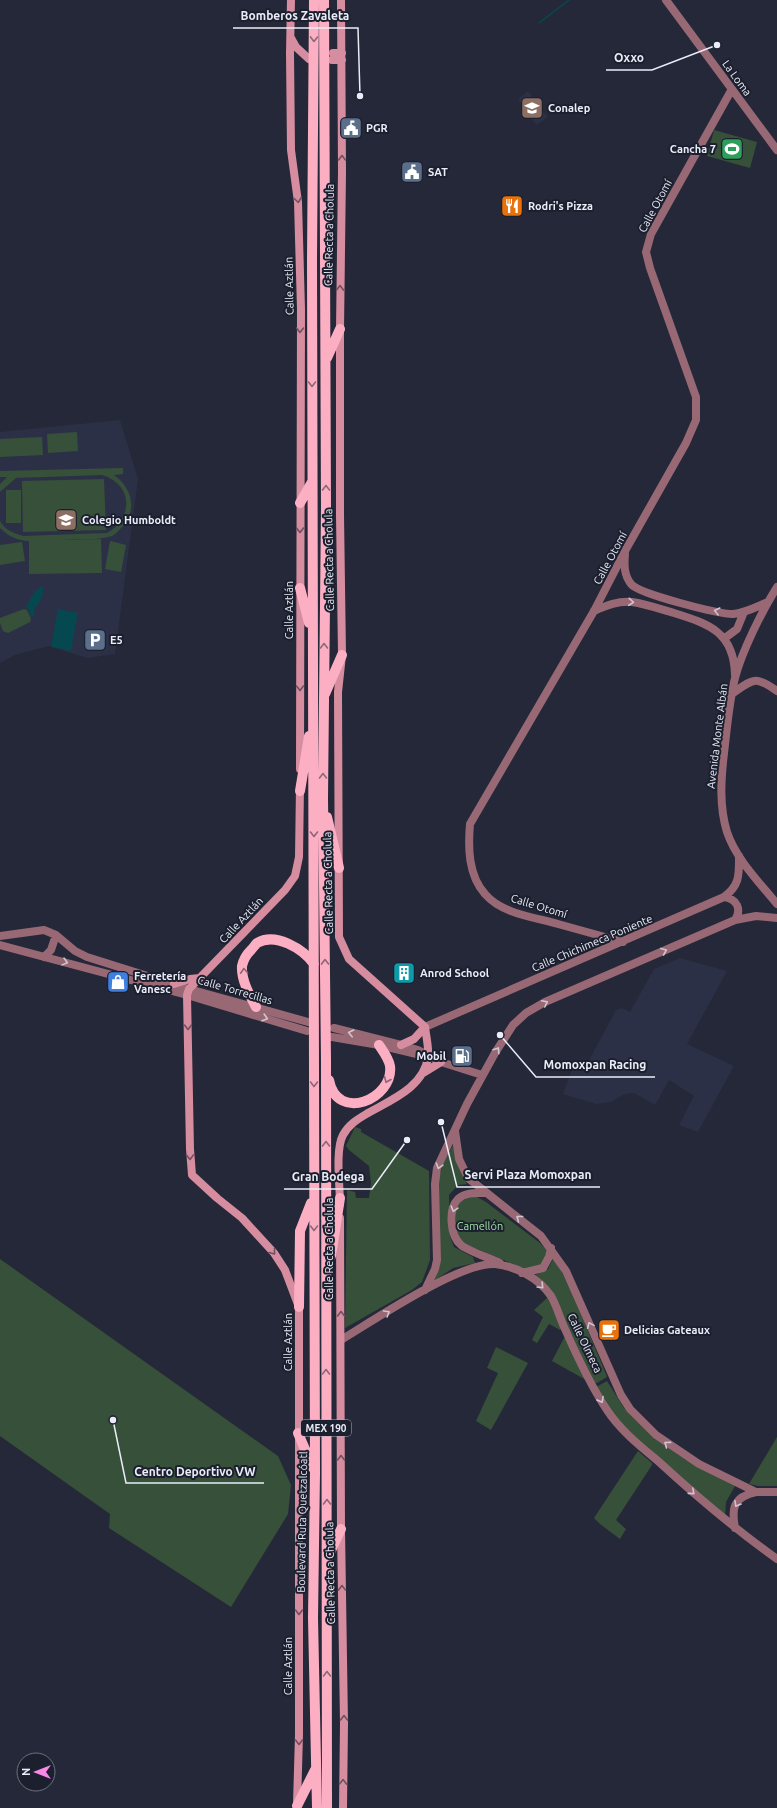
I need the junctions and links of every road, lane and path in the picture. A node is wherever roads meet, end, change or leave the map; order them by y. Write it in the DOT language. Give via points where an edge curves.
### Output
graph roads {
  1 [pos="291,0"];
  2 [pos="314,0"];
  3 [pos="324,0"];
  4 [pos="341,0"];
  5 [pos="666,0"];
  6 [pos="290,35"];
  7 [pos="332,57"];
  8 [pos="342,57"];
  9 [pos="290,62"];
  10 [pos="732,89"];
  11 [pos="777,150"];
  12 [pos="340,329"];
  13 [pos="325,361"];
  14 [pos="313,480"];
  15 [pos="300,503"];
  16 [pos="625,551"];
  17 [pos="777,587"];
  18 [pos="300,588"];
  19 [pos="768,602"];
  20 [pos="594,611"];
  21 [pos="744,612"];
  22 [pos="725,638"];
  23 [pos="313,640"];
  24 [pos="342,655"];
  25 [pos="735,678"];
  26 [pos="777,691"];
  27 [pos="732,694"];
  28 [pos="324,698"];
  29 [pos="314,704"];
  30 [pos="300,791"];
  31 [pos="323,798"];
  32 [pos="739,856"];
  33 [pos="339,868"];
  34 [pos="724,897"];
  35 [pos="777,904"];
  36 [pos="777,918"];
  37 [pos="735,920"];
  38 [pos="19,933"];
  39 [pos="56,935"];
  40 [pos="0,936"];
  41 [pos="623,942"];
  42 [pos="0,945"];
  43 [pos="17,950"];
  44 [pos="44,957"];
  45 [pos="314,964"];
  46 [pos="200,978"];
  47 [pos="174,984"];
  48 [pos="188,992"];
  49 [pos="256,1007"];
  50 [pos="425,1027"];
  51 [pos="314,1045"];
  52 [pos="379,1045"];
  53 [pos="401,1045"];
  54 [pos="428,1056"];
  55 [pos="326,1060"];
  56 [pos="441,1062"];
  57 [pos="423,1073"];
  58 [pos="482,1074"];
  59 [pos="456,1131"];
  60 [pos="485,1193"];
  61 [pos="313,1198"];
  62 [pos="340,1198"];
  63 [pos="551,1248"];
  64 [pos="504,1265"];
  65 [pos="522,1273"];
  66 [pos="326,1288"];
  67 [pos="425,1290"];
  68 [pos="299,1307"];
  69 [pos="341,1340"];
  70 [pos="298,1433"];
  71 [pos="315,1472"];
  72 [pos="756,1492"];
  73 [pos="777,1492"];
  74 [pos="735,1528"];
  75 [pos="341,1529"];
  76 [pos="327,1559"];
  77 [pos="777,1559"];
  78 [pos="315,1768"];
  79 [pos="327,1797"];
  80 [pos="297,1807"];
  81 [pos="317,1808"];
  82 [pos="327,1808"];
  83 [pos="331,1808"];
  84 [pos="343,1808"];
  1 -- 6 [label="main road, Calle Aztlán"];
  2 -- 14 [label="main road, Calle Recta a Cholula, one-way"];
  3 -- 13 [label="main road, Calle Recta a Cholula"];
  4 -- 8 [label="main road, Calle Recta a Cholula"];
  5 -- 10 [label="street, La Loma"];
  6 -- 9 [label="main road, Calle Aztlán"];
  6 -- 9 [label="main road" via="296,47 308,56"];
  7 -- 8 [label="main road"];
  12 -- 8 [label="main road, Calle Recta a Cholula, one-way"];
  9 -- 15 [label="main road, Calle Aztlán, one-way" via="292,161 299,210"];
  10 -- 11 [label="street, La Loma"];
  10 -- 16 [label="street, Calle Otomí" via="651,234 646,252 691,381 697,408 691,432"];
  12 -- 13 [label="main road"];
  12 -- 24 [label="main road, Calle Recta a Cholula"];
  28 -- 13 [label="main road, Calle Recta a Cholula, one-way"];
  14 -- 15 [label="main road"];
  14 -- 23 [label="main road, Calle Recta a Cholula"];
  15 -- 18 [label="main road, Calle Aztlán, one-way"];
  16 -- 20 [label="street, Calle Otomí"];
  21 -- 16 [label="street, one-way" via="722,613 636,589 624,569"];
  17 -- 19 [label="street, Avenida Monte Albán"];
  18 -- 23 [label="main road"];
  18 -- 30 [label="main road, Calle Aztlán, one-way"];
  19 -- 21 [label="street"];
  19 -- 25 [label="street, Avenida Monte Albán"];
  20 -- 22 [label="street, one-way" via="622,602 641,603 702,621"];
  20 -- 41 [label="street, Calle Otomí" via="470,824 469,855 478,883 495,903 515,912"];
  21 -- 22 [label="street" via="737,629"];
  22 -- 25 [label="street" via="732,654"];
  23 -- 29 [label="main road, Calle Recta a Cholula"];
  24 -- 28 [label="main road"];
  24 -- 33 [label="main road, Calle Recta a Cholula" via="338,692"];
  25 -- 27 [label="street, Avenida Monte Albán"];
  26 -- 27 [label="street" via="757,680"];
  27 -- 32 [label="street, Avenida Monte Albán" via="721,786 723,817"];
  31 -- 28 [label="main road, Calle Recta a Cholula, one-way"];
  29 -- 30 [label="main road"];
  29 -- 45 [label="main road, Calle Recta a Cholula, one-way"];
  30 -- 46 [label="main road, Calle Aztlán" via="299,856 295,876 285,890"];
  31 -- 33 [label="main road"];
  55 -- 31 [label="main road, Calle Recta a Cholula, one-way"];
  32 -- 34 [label="street, Calle Chichimeca Poniente" via="739,876 732,891"];
  32 -- 35 [label="street, Avenida Monte Albán"];
  33 -- 50 [label="main road, Calle Recta a Cholula" via="339,937 344,950 357,967"];
  34 -- 37 [label="street" via="736,902 738,915"];
  34 -- 41 [label="street, Calle Chichimeca Poniente"];
  36 -- 37 [label="street" via="756,916"];
  58 -- 37 [label="street, one-way" via="513,1025 545,1002"];
  38 -- 39 [label="street, Calle Torrecillas" via="44,930"];
  38 -- 40 [label="street, Calle Torrecillas"];
  38 -- 43 [label="street" via="15,942"];
  39 -- 44 [label="street" via="51,950"];
  39 -- 47 [label="street, Calle Torrecillas" via="75,951 87,957"];
  41 -- 50 [label="street, Calle Chichimeca Poniente"];
  42 -- 43 [label="street, Calle Torrecillas"];
  43 -- 44 [label="street, Calle Torrecillas"];
  44 -- 48 [label="street, Calle Torrecillas, one-way"];
  49 -- 45 [label="main road, one-way" via="248,994 242,966 257,943 268,940 287,943 299,949"];
  45 -- 51 [label="main road, Calle Recta a Cholula / MEX 190"];
  46 -- 47 [label="main road"];
  46 -- 48 [label="main road, Calle Aztlán"];
  47 -- 48 [label="street, Calle Torrecillas"];
  48 -- 49 [label="street, Calle Torrecillas"];
  48 -- 49 [label="street, Calle Torrecillas, one-way" via="308,1026"];
  48 -- 68 [label="main road, Calle Aztlán, one-way" via="192,1175 242,1218 274,1253 285,1270"];
  50 -- 53 [label="main road" via="414,1039"];
  50 -- 54 [label="main road, Calle Recta a Cholula"];
  51 -- 61 [label="main road, Boulevard Ruta Quetzalcóatl / MEX 190, one-way"];
  53 -- 52 [label="street, one-way" via="333,1032"];
  52 -- 54 [label="street"];
  52 -- 55 [label="main road, one-way" via="389,1062 390,1072 384,1087 366,1102 349,1103 337,1098 332,1089"];
  53 -- 54 [label="street"];
  54 -- 56 [label="street"];
  54 -- 57 [label="main road, Calle Recta a Cholula"];
  66 -- 55 [label="main road, Calle Recta a Cholula / MEX 190, one-way"];
  56 -- 57 [label="main road"];
  56 -- 58 [label="street"];
  57 -- 62 [label="main road, Calle Recta a Cholula" via="409,1089 352,1122 342,1136 339,1151"];
  58 -- 59 [label="street"];
  59 -- 60 [label="street, Calle Olmeca" via="459,1159 468,1178"];
  59 -- 67 [label="street, one-way" via="437,1168 437,1260"];
  63 -- 60 [label="street, Calle Olmeca, one-way" via="541,1236"];
  60 -- 64 [label="street, one-way" via="470,1193 459,1199 452,1213 454,1232 457,1241 464,1247"];
  61 -- 68 [label="main road" via="300,1231"];
  61 -- 71 [label="main road, Boulevard Ruta Quetzalcóatl / MEX 190, one-way"];
  62 -- 66 [label="main road"];
  69 -- 62 [label="main road, Calle Recta a Cholula, one-way"];
  63 -- 65 [label="street" via="543,1268"];
  72 -- 63 [label="street, Calle Olmeca, one-way" via="714,1473 672,1448 630,1409 618,1389 566,1271"];
  64 -- 65 [label="street, Calle Olmeca"];
  64 -- 67 [label="street, Calle Olmeca" via="475,1266"];
  65 -- 74 [label="street, Calle Olmeca, one-way" via="534,1279 551,1296 565,1330 607,1410 633,1439"];
  76 -- 66 [label="main road, Calle Recta a Cholula / MEX 190, one-way"];
  69 -- 67 [label="street, Calle Olmeca, one-way"];
  68 -- 70 [label="main road, Calle Aztlán"];
  75 -- 69 [label="main road, Calle Recta a Cholula, one-way"];
  70 -- 71 [label="main road"];
  70 -- 80 [label="main road, Calle Aztlán, one-way"];
  71 -- 78 [label="main road, Boulevard Ruta Quetzalcóatl / MEX 190"];
  72 -- 73 [label="street, Calle Olmeca"];
  72 -- 74 [label="street, one-way" via="746,1495 736,1503 733,1513"];
  74 -- 77 [label="street, Calle Olmeca"];
  75 -- 76 [label="main road"];
  84 -- 75 [label="main road, Calle Recta a Cholula, one-way"];
  79 -- 76 [label="main road, Calle Recta a Cholula / MEX 190, one-way"];
  78 -- 80 [label="main road"];
  78 -- 81 [label="main road, Boulevard Ruta Quetzalcóatl / MEX 190"];
  79 -- 82 [label="main road, Calle Recta a Cholula / MEX 190"];
  79 -- 83 [label="main road"];
}
